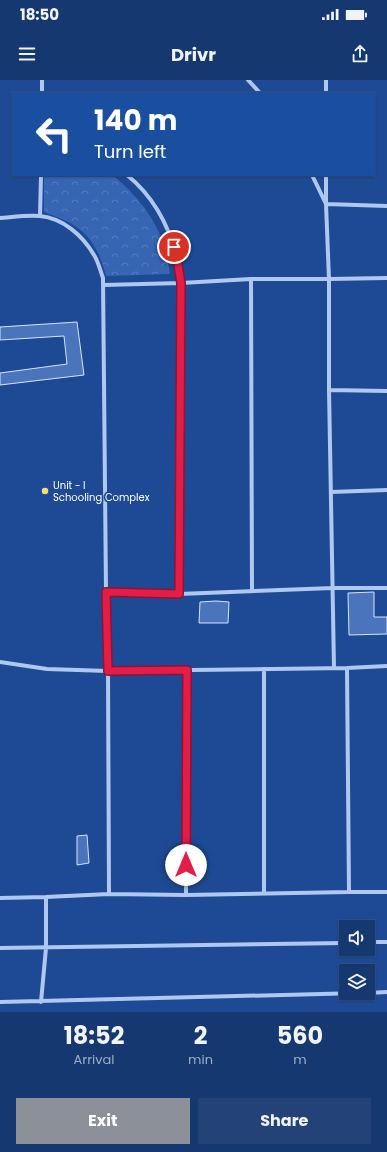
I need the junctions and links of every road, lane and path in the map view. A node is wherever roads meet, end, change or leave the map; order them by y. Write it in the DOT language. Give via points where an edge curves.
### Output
graph roads {
  1 [pos="42,80"];
  2 [pos="248,80"];
  3 [pos="326,80"];
  4 [pos="42,92"];
  5 [pos="259,92"];
  6 [pos="326,92"];
  7 [pos="41,176"];
  8 [pos="128,176"];
  9 [pos="312,176"];
  10 [pos="326,176"];
  11 [pos="326,204"];
  12 [pos="387,206"];
  13 [pos="40,216"];
  14 [pos="0,218"];
  15 [pos="387,278"];
  16 [pos="252,279"];
  17 [pos="329,279"];
  18 [pos="181,283"];
  19 [pos="103,284"];
  20 [pos="329,390"];
  21 [pos="387,391"];
  22 [pos="387,490"];
  23 [pos="331,492"];
  24 [pos="333,588"];
  25 [pos="387,588"];
  26 [pos="252,591"];
  27 [pos="106,592"];
  28 [pos="179,594"];
  29 [pos="0,662"];
  30 [pos="387,666"];
  31 [pos="334,668"];
  32 [pos="347,668"];
  33 [pos="264,669"];
  34 [pos="187,670"];
  35 [pos="108,671"];
  36 [pos="349,892"];
  37 [pos="387,892"];
  38 [pos="264,893"];
  39 [pos="109,894"];
  40 [pos="186,895"];
  41 [pos="0,897"];
  42 [pos="46,897"];
  43 [pos="375,942"];
  44 [pos="387,942"];
  45 [pos="339,943"];
  46 [pos="0,948"];
  47 [pos="46,948"];
  48 [pos="387,992"];
  49 [pos="375,993"];
  50 [pos="339,994"];
  51 [pos="0,1002"];
  52 [pos="41,1002"];
  1 -- 4 [label="street"];
  2 -- 5 [label="street"];
  3 -- 6 [label="street"];
  7 -- 13 [label="street"];
  8 -- 18 [label="street" via="160,213 177,259"];
  9 -- 11 [label="street"];
  10 -- 11 [label="street"];
  11 -- 12 [label="street"];
  11 -- 17 [label="street"];
  13 -- 14 [label="street"];
  13 -- 19 [label="street" via="63,224 86,242 95,255"];
  15 -- 17 [label="street"];
  16 -- 17 [label="street"];
  16 -- 18 [label="street"];
  16 -- 26 [label="street"];
  17 -- 20 [label="street"];
  18 -- 19 [label="street"];
  18 -- 28 [label="street"];
  19 -- 27 [label="street"];
  20 -- 21 [label="street"];
  20 -- 23 [label="street"];
  22 -- 23 [label="street"];
  23 -- 24 [label="street"];
  24 -- 25 [label="street"];
  24 -- 26 [label="street"];
  24 -- 31 [label="street"];
  26 -- 28 [label="street"];
  27 -- 28 [label="street"];
  27 -- 35 [label="street"];
  29 -- 35 [label="street" via="47,669"];
  30 -- 32 [label="street"];
  31 -- 32 [label="street"];
  31 -- 33 [label="street"];
  32 -- 36 [label="street"];
  33 -- 34 [label="street"];
  33 -- 38 [label="street"];
  34 -- 35 [label="street"];
  34 -- 40 [label="street"];
  35 -- 39 [label="street"];
  36 -- 37 [label="street"];
  36 -- 38 [label="street"];
  38 -- 40 [label="street"];
  39 -- 40 [label="street"];
  39 -- 42 [label="street"];
  41 -- 42 [label="street"];
  42 -- 47 [label="street"];
  43 -- 44 [label="street"];
  45 -- 47 [label="street"];
  46 -- 47 [label="street"];
  47 -- 52 [label="street"];
  48 -- 49 [label="street"];
  50 -- 52 [label="street"];
  51 -- 52 [label="street"];
}
